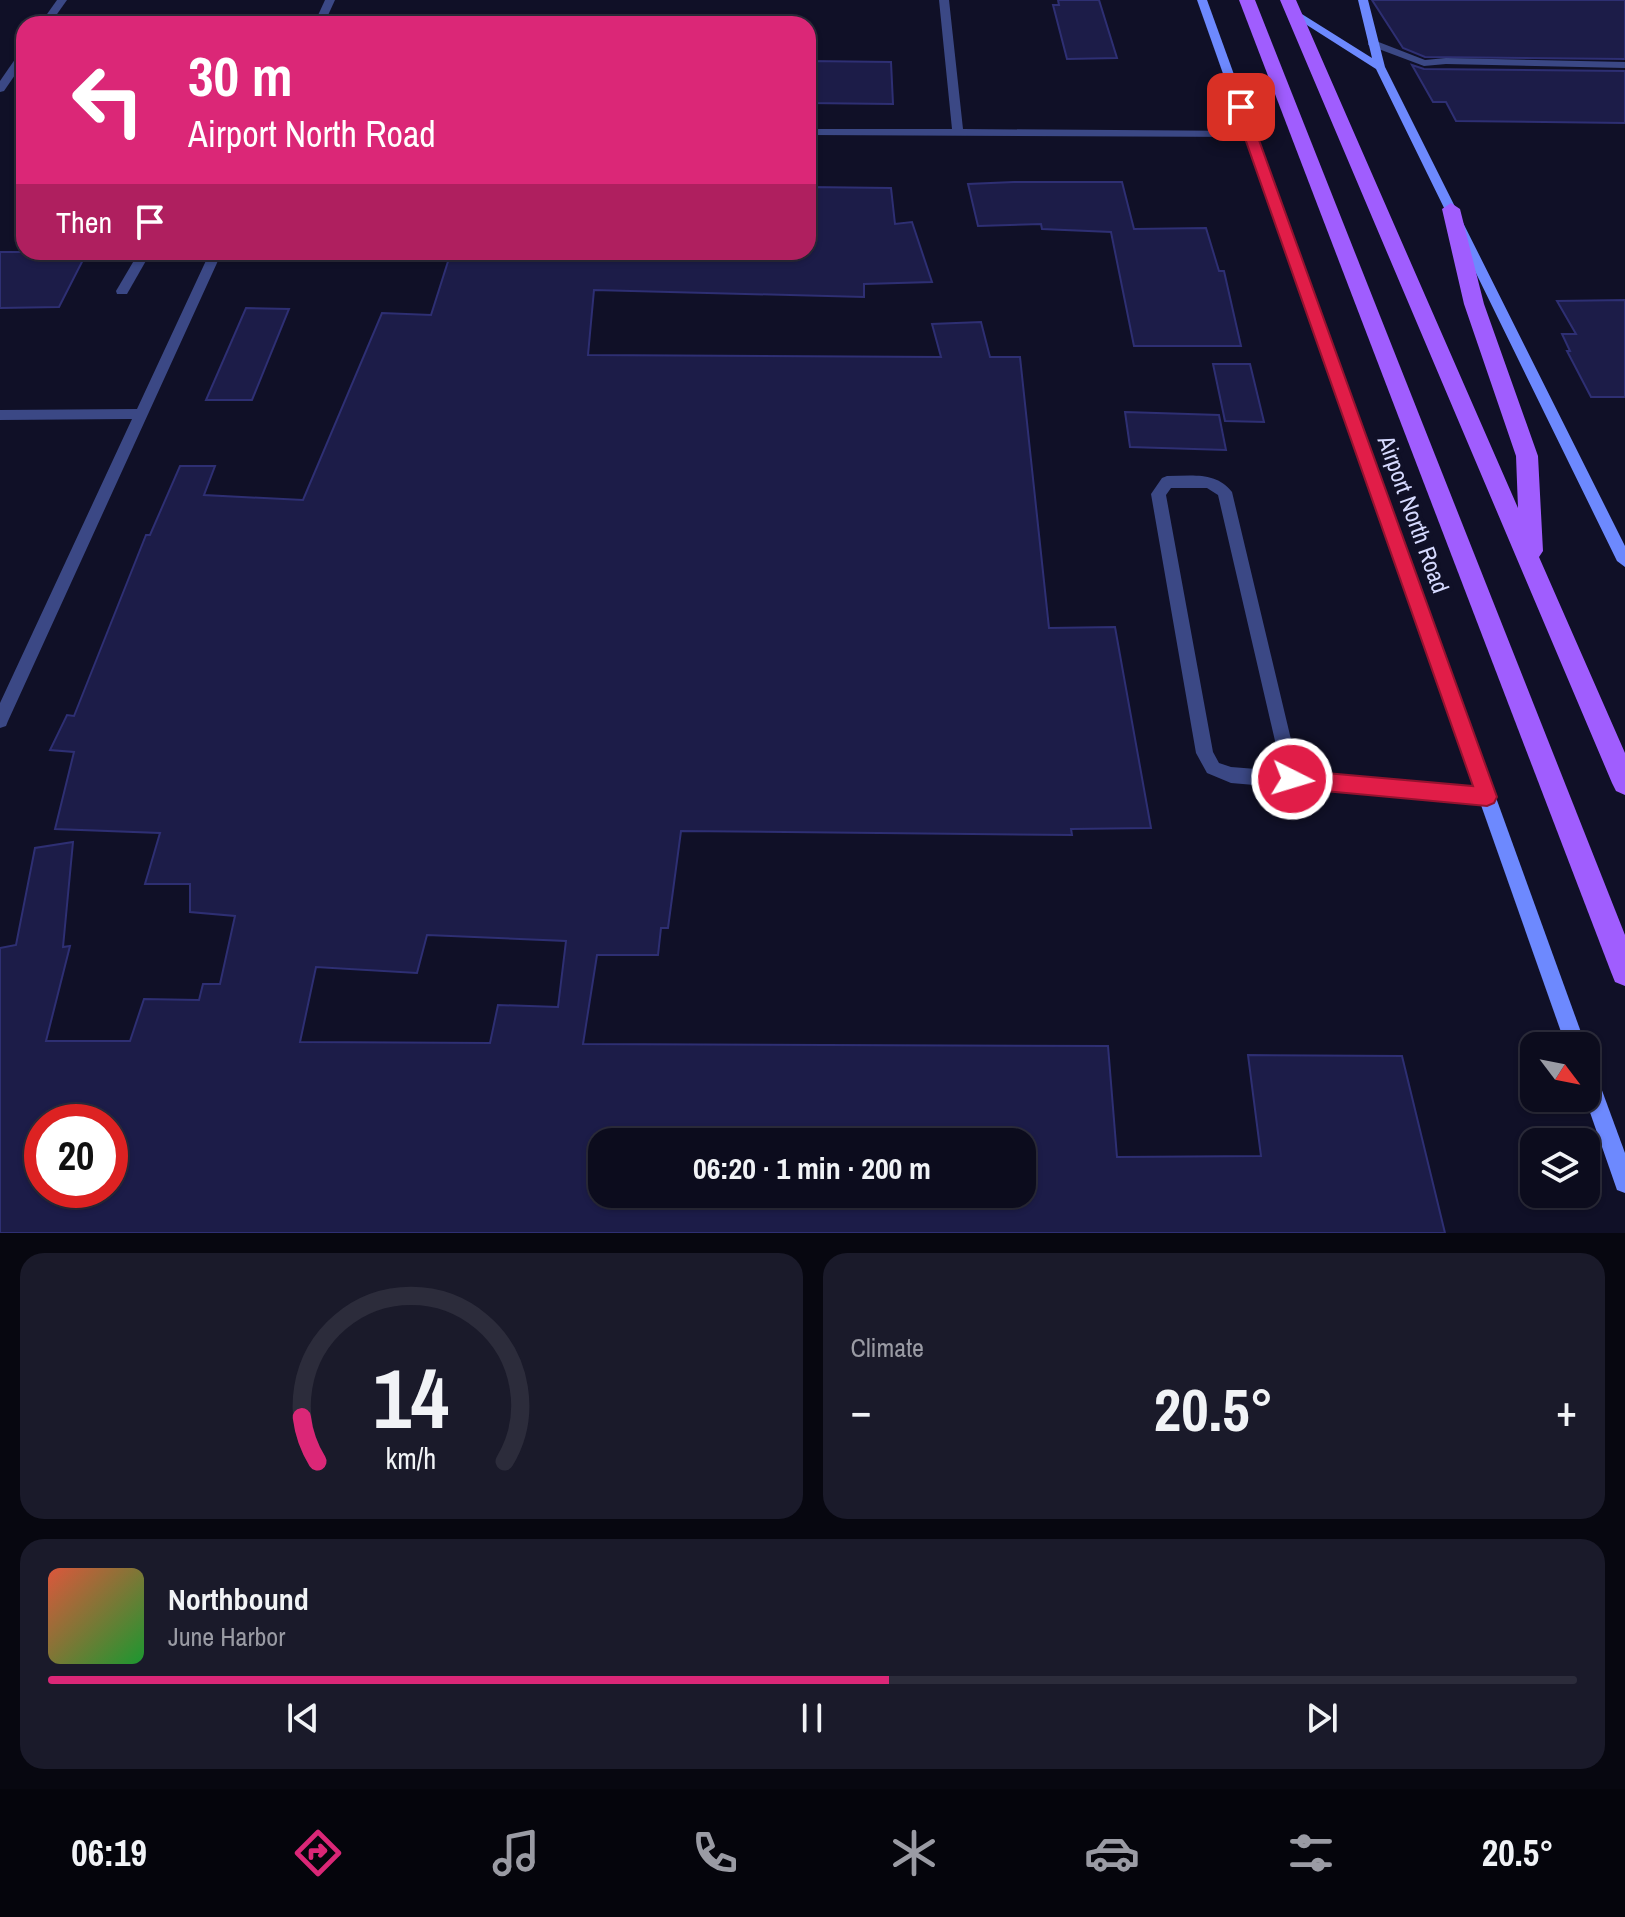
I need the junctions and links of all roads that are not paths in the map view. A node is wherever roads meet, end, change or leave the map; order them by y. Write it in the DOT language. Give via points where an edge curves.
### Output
graph roads {
  1 [pos="944,0"];
  2 [pos="1202,0"];
  3 [pos="1247,0"];
  4 [pos="1363,0"];
  5 [pos="1290,7"];
  6 [pos="1372,43"];
  7 [pos="1625,65"];
  8 [pos="16,66"];
  9 [pos="1380,67"];
  10 [pos="0,89"];
  11 [pos="816,132"];
  12 [pos="958,133"];
  13 [pos="1250,134"];
  14 [pos="1451,209"];
  15 [pos="140,260"];
  16 [pos="212,260"];
  17 [pos="122,291"];
  18 [pos="142,414"];
  19 [pos="0,415"];
  20 [pos="1625,561"];
  21 [pos="1531,566"];
  22 [pos="0,721"];
  23 [pos="1292,779"];
  24 [pos="1625,783"];
  25 [pos="1487,797"];
  26 [pos="1625,972"];
  27 [pos="1571,1032"];
  28 [pos="1600,1112"];
  29 [pos="1625,1182"];
  1 -- 12 [label="lane"];
  2 -- 13 [label="main road, Airport North Road"];
  3 -- 26 [label="main road, Airport North Road"];
  4 -- 6 [label="main road"];
  5 -- 9 [label="main road"];
  5 -- 21 [label="main road"];
  6 -- 7 [label="lane" via="1424,63"];
  6 -- 9 [label="main road"];
  8 -- 10 [label="lane"];
  9 -- 14 [label="main road"];
  11 -- 12 [label="lane"];
  12 -- 13 [label="lane"];
  13 -- 25 [label="main road, Airport North Road"];
  14 -- 20 [label="main road"];
  14 -- 21 [label="main road" via="1474,304 1527,456"];
  15 -- 17 [label="lane"];
  16 -- 18 [label="lane"];
  18 -- 19 [label="lane"];
  18 -- 22 [label="lane"];
  21 -- 24 [label="main road"];
  23 -- 23 [label="lane" via="1231,775 1213,768 1205,753 1158,494 1167,482 1210,482 1225,492"];
  23 -- 25 [label="lane"];
  25 -- 27 [label="main road, Airport North Road"];
  28 -- 29 [label="main road"];
}
